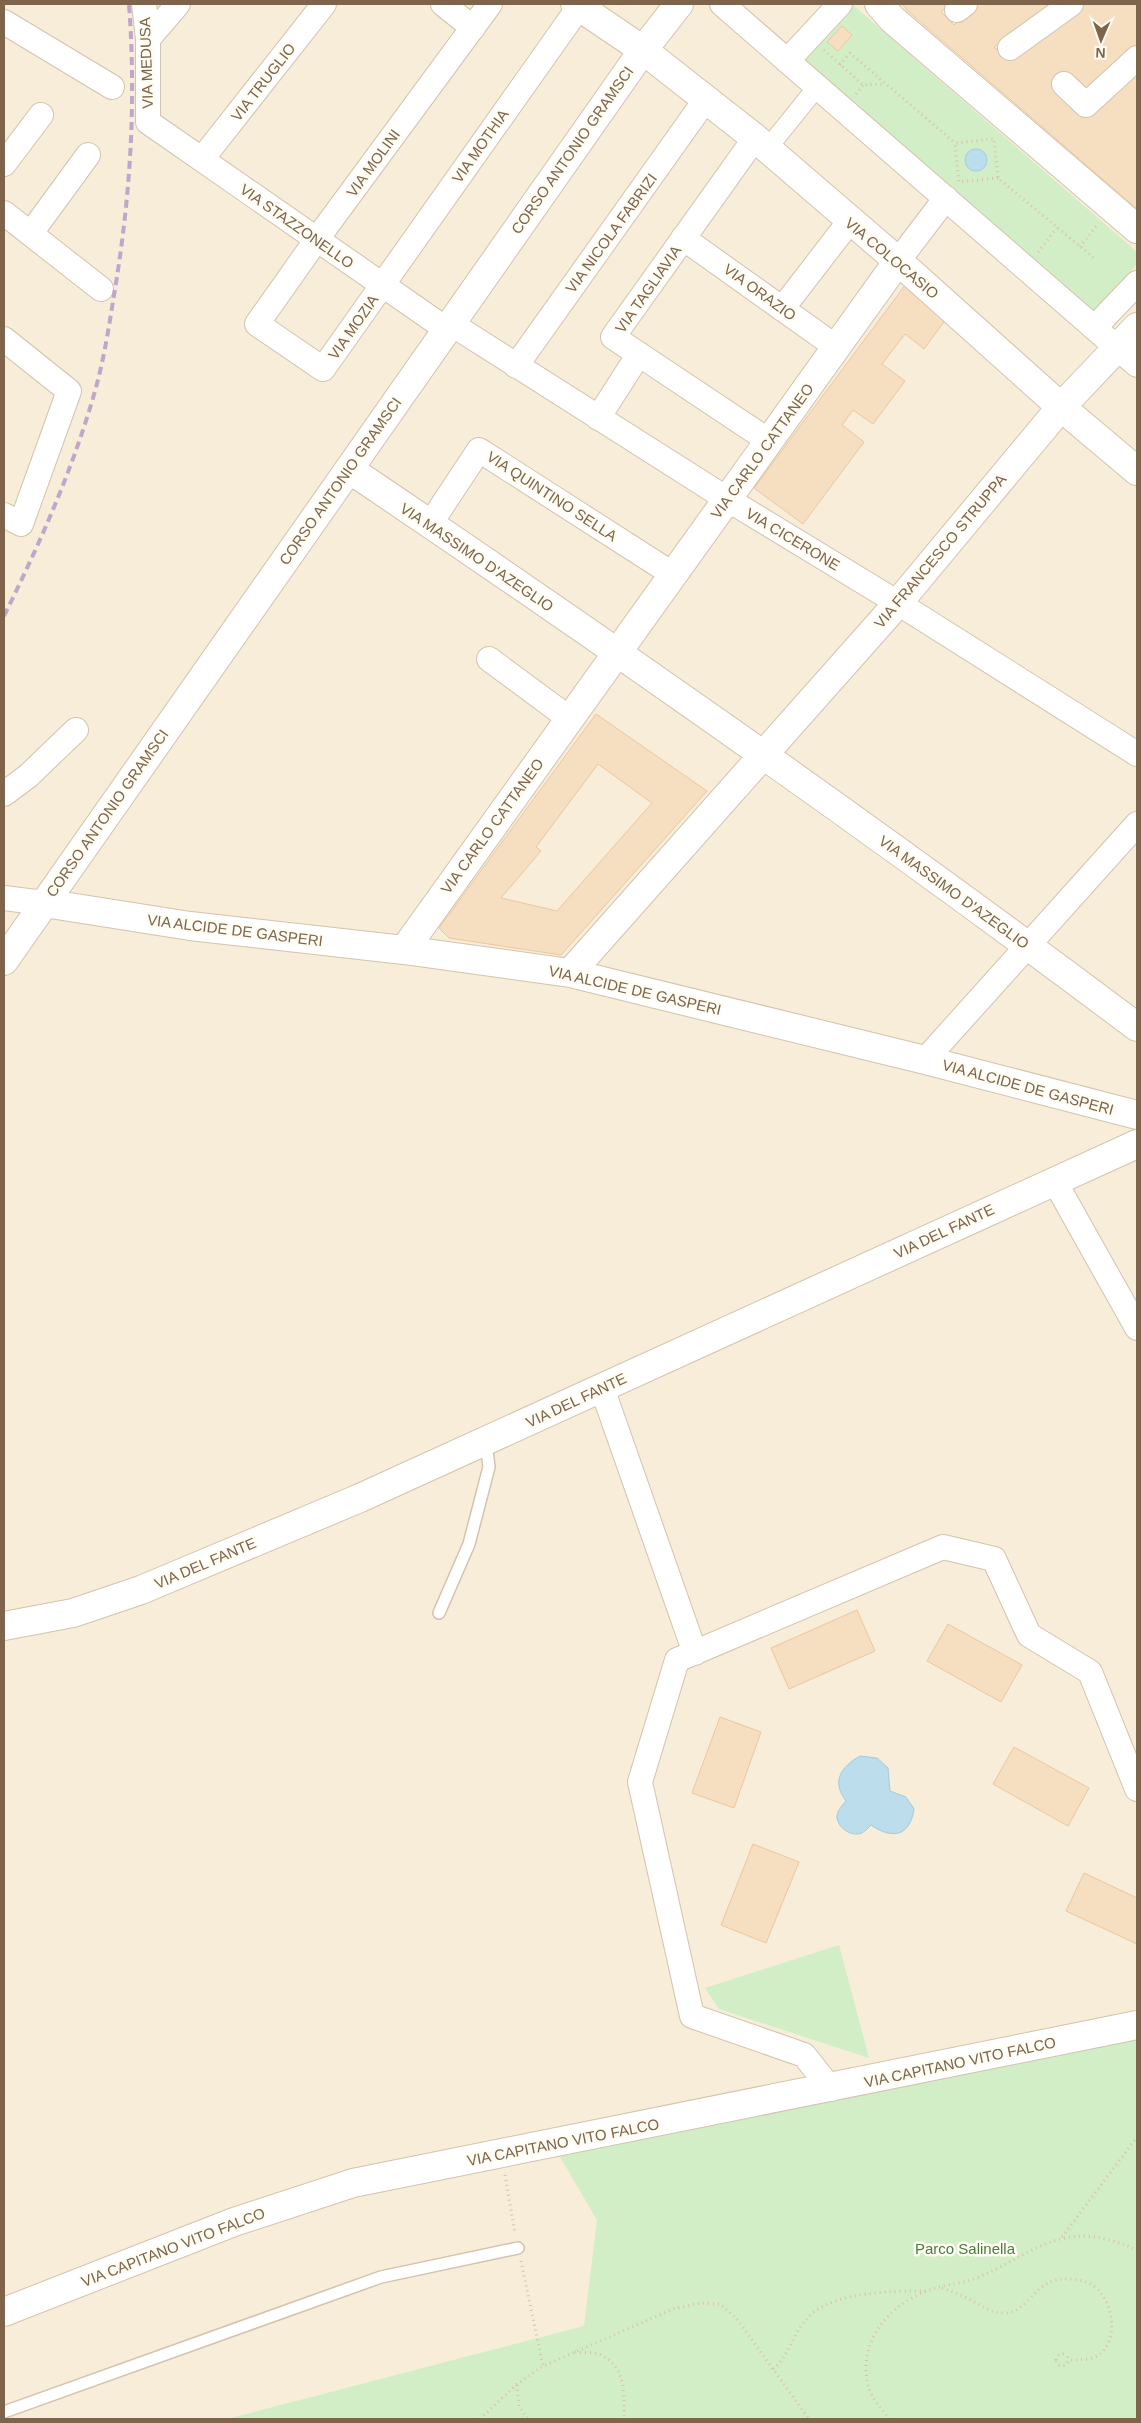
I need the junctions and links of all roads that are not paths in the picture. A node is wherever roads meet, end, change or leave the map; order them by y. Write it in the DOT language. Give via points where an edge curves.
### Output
graph roads {
  1 [pos="144,4"];
  2 [pos="178,4"];
  3 [pos="324,4"];
  4 [pos="443,4"];
  5 [pos="490,4"];
  6 [pos="679,4"];
  7 [pos="722,4"];
  8 [pos="840,4"];
  9 [pos="879,4"];
  10 [pos="1071,4"];
  11 [pos="577,5"];
  12 [pos="4,22"];
  13 [pos="473,28"];
  14 [pos="148,39"];
  15 [pos="1010,48"];
  16 [pos="643,50"];
  17 [pos="1137,58"];
  18 [pos="787,60"];
  19 [pos="1064,84"];
  20 [pos="112,87"];
  21 [pos="813,91"];
  22 [pos="706,99"];
  23 [pos="41,115"];
  24 [pos="148,122"];
  25 [pos="761,144"];
  26 [pos="88,155"];
  27 [pos="202,159"];
  28 [pos="4,164"];
  29 [pos="946,198"];
  30 [pos="4,213"];
  31 [pos="849,222"];
  32 [pos="1137,229"];
  33 [pos="30,234"];
  34 [pos="683,238"];
  35 [pos="317,239"];
  36 [pos="898,261"];
  37 [pos="1137,283"];
  38 [pos="382,285"];
  39 [pos="101,288"];
  40 [pos="782,309"];
  41 [pos="448,326"];
  42 [pos="1137,327"];
  43 [pos="1094,328"];
  44 [pos="4,339"];
  45 [pos="836,347"];
  46 [pos="638,354"];
  47 [pos="1110,354"];
  48 [pos="1137,365"];
  49 [pos="516,366"];
  50 [pos="323,368"];
  51 [pos="1061,407"];
  52 [pos="598,418"];
  53 [pos="769,441"];
  54 [pos="349,469"];
  55 [pos="1137,470"];
  56 [pos="727,499"];
  57 [pos="8,519"];
  58 [pos="430,524"];
  59 [pos="674,575"];
  60 [pos="898,603"];
  61 [pos="616,646"];
  62 [pos="489,659"];
  63 [pos="575,711"];
  64 [pos="76,730"];
  65 [pos="768,752"];
  66 [pos="1137,754"];
  67 [pos="4,794"];
  68 [pos="1137,824"];
  69 [pos="4,898"];
  70 [pos="44,903"];
  71 [pos="1028,945"];
  72 [pos="404,950"];
  73 [pos="4,961"];
  74 [pos="570,973"];
  75 [pos="1137,1027"];
  76 [pos="925,1060"];
  77 [pos="1137,1116"];
  78 [pos="1137,1144"];
  79 [pos="1054,1180"];
  80 [pos="1137,1328"];
  81 [pos="602,1388"];
  82 [pos="486,1442"];
  83 [pos="439,1613"];
  84 [pos="4,1626"];
  85 [pos="695,1653"];
  86 [pos="1137,1789"];
  87 [pos="1137,2026"];
  88 [pos="830,2089"];
  89 [pos="518,2248"];
  90 [pos="4,2312"];
  91 [pos="4,2412"];
  1 -- 14 [label="street, VIA MEDUSA"];
  2 -- 14 [label="street"];
  3 -- 27 [label="street, VIA TRUGLIO"];
  4 -- 13 [label="street"];
  5 -- 13 [label="street, VIA MOLINI"];
  6 -- 16 [label="street, CORSO ANTONIO GRAMSCI"];
  7 -- 18 [label="street"];
  8 -- 18 [label="street"];
  9 -- 32 [label="street" via="892,20"];
  10 -- 15 [label="street"];
  11 -- 16 [label="street, VIA COLOCASIO"];
  11 -- 38 [label="street, VIA MOTHIA"];
  12 -- 20 [label="street"];
  13 -- 35 [label="street, VIA MOLINI"];
  14 -- 24 [label="street, VIA MEDUSA"];
  16 -- 22 [label="street, VIA COLOCASIO"];
  16 -- 41 [label="street, CORSO ANTONIO GRAMSCI"];
  17 -- 19 [label="street" via="1086,105"];
  18 -- 21 [label="street"];
  21 -- 25 [label="street"];
  21 -- 29 [label="street"];
  22 -- 25 [label="street, VIA COLOCASIO"];
  22 -- 49 [label="street, VIA NICOLA FABRIZI"];
  23 -- 28 [label="street"];
  24 -- 27 [label="street, VIA STAZZONELLO"];
  25 -- 31 [label="street, VIA COLOCASIO"];
  25 -- 34 [label="street, VIA TAGLIAVIA"];
  26 -- 33 [label="street"];
  27 -- 35 [label="street, VIA STAZZONELLO"];
  29 -- 36 [label="street"];
  29 -- 43 [label="street"];
  30 -- 33 [label="street"];
  31 -- 36 [label="street, VIA COLOCASIO"];
  31 -- 40 [label="street"];
  33 -- 39 [label="street"];
  34 -- 40 [label="street, VIA ORAZIO"];
  34 -- 46 [label="street, VIA TAGLIAVIA" via="613,337"];
  35 -- 38 [label="street, VIA STAZZONELLO"];
  35 -- 50 [label="street, VIA MOLINI" via="257,324"];
  36 -- 45 [label="street, VIA CARLO CATTANEO"];
  36 -- 51 [label="street, VIA COLOCASIO"];
  37 -- 43 [label="street"];
  38 -- 41 [label="street, VIA STAZZONELLO"];
  38 -- 50 [label="street, VIA MOZIA"];
  40 -- 45 [label="street, VIA ORAZIO"];
  41 -- 49 [label="street, VIA CICERONE"];
  41 -- 54 [label="street, CORSO ANTONIO GRAMSCI"];
  42 -- 47 [label="street, VIA FRANCESCO STRUPPA"];
  43 -- 47 [label="street"];
  44 -- 57 [label="street" via="68,391"];
  45 -- 53 [label="street, VIA CARLO CATTANEO"];
  46 -- 52 [label="street"];
  46 -- 53 [label="street, VIA TAGLIAVIA"];
  47 -- 48 [label="street"];
  47 -- 51 [label="street, VIA FRANCESCO STRUPPA"];
  49 -- 52 [label="street, VIA CICERONE"];
  51 -- 55 [label="street, VIA COLOCASIO"];
  51 -- 60 [label="street, VIA FRANCESCO STRUPPA"];
  52 -- 56 [label="street, VIA CICERONE"];
  53 -- 56 [label="street, VIA CARLO CATTANEO"];
  54 -- 58 [label="street, VIA MASSIMO D'AZEGLIO"];
  54 -- 70 [label="street, CORSO ANTONIO GRAMSCI"];
  56 -- 59 [label="street, VIA CARLO CATTANEO"];
  56 -- 60 [label="street, VIA CICERONE"];
  58 -- 59 [label="street, VIA QUINTINO SELLA" via="479,450"];
  58 -- 61 [label="street, VIA MASSIMO D'AZEGLIO"];
  59 -- 61 [label="street, VIA CARLO CATTANEO"];
  60 -- 65 [label="street, VIA FRANCESCO STRUPPA"];
  60 -- 66 [label="street, VIA CICERONE"];
  61 -- 63 [label="street, VIA CARLO CATTANEO"];
  61 -- 65 [label="street, VIA MASSIMO D'AZEGLIO"];
  62 -- 63 [label="street"];
  63 -- 72 [label="street, VIA CARLO CATTANEO"];
  64 -- 67 [label="street"];
  65 -- 71 [label="street, VIA MASSIMO D'AZEGLIO"];
  65 -- 74 [label="street, VIA FRANCESCO STRUPPA"];
  68 -- 71 [label="street"];
  69 -- 70 [label="street, VIA ALCIDE DE GASPERI"];
  70 -- 72 [label="street, VIA ALCIDE DE GASPERI" via="190,926"];
  70 -- 73 [label="street, CORSO ANTONIO GRAMSCI"];
  71 -- 75 [label="street, VIA MASSIMO D'AZEGLIO"];
  71 -- 76 [label="street"];
  72 -- 74 [label="street, VIA ALCIDE DE GASPERI"];
  74 -- 76 [label="street, VIA ALCIDE DE GASPERI"];
  76 -- 77 [label="street, VIA ALCIDE DE GASPERI"];
  78 -- 79 [label="street, VIA DEL FANTE"];
  79 -- 80 [label="street"];
  79 -- 81 [label="street, VIA DEL FANTE"];
  81 -- 82 [label="street, VIA DEL FANTE"];
  81 -- 85 [label="street"];
  82 -- 83 [label="lane" via="489,1467 469,1544"];
  82 -- 84 [label="street, VIA DEL FANTE" via="141,1590 73,1613"];
  85 -- 86 [label="street" via="943,1547 994,1559 1029,1635 1090,1672"];
  85 -- 88 [label="street" via="677,1660 640,1782 692,2016 804,2056"];
  87 -- 88 [label="street, VIA CAPITANO VITO FALCO"];
  88 -- 90 [label="street, VIA CAPITANO VITO FALCO" via="353,2183 234,2222"];
  89 -- 91 [label="lane" via="381,2277"];
}
